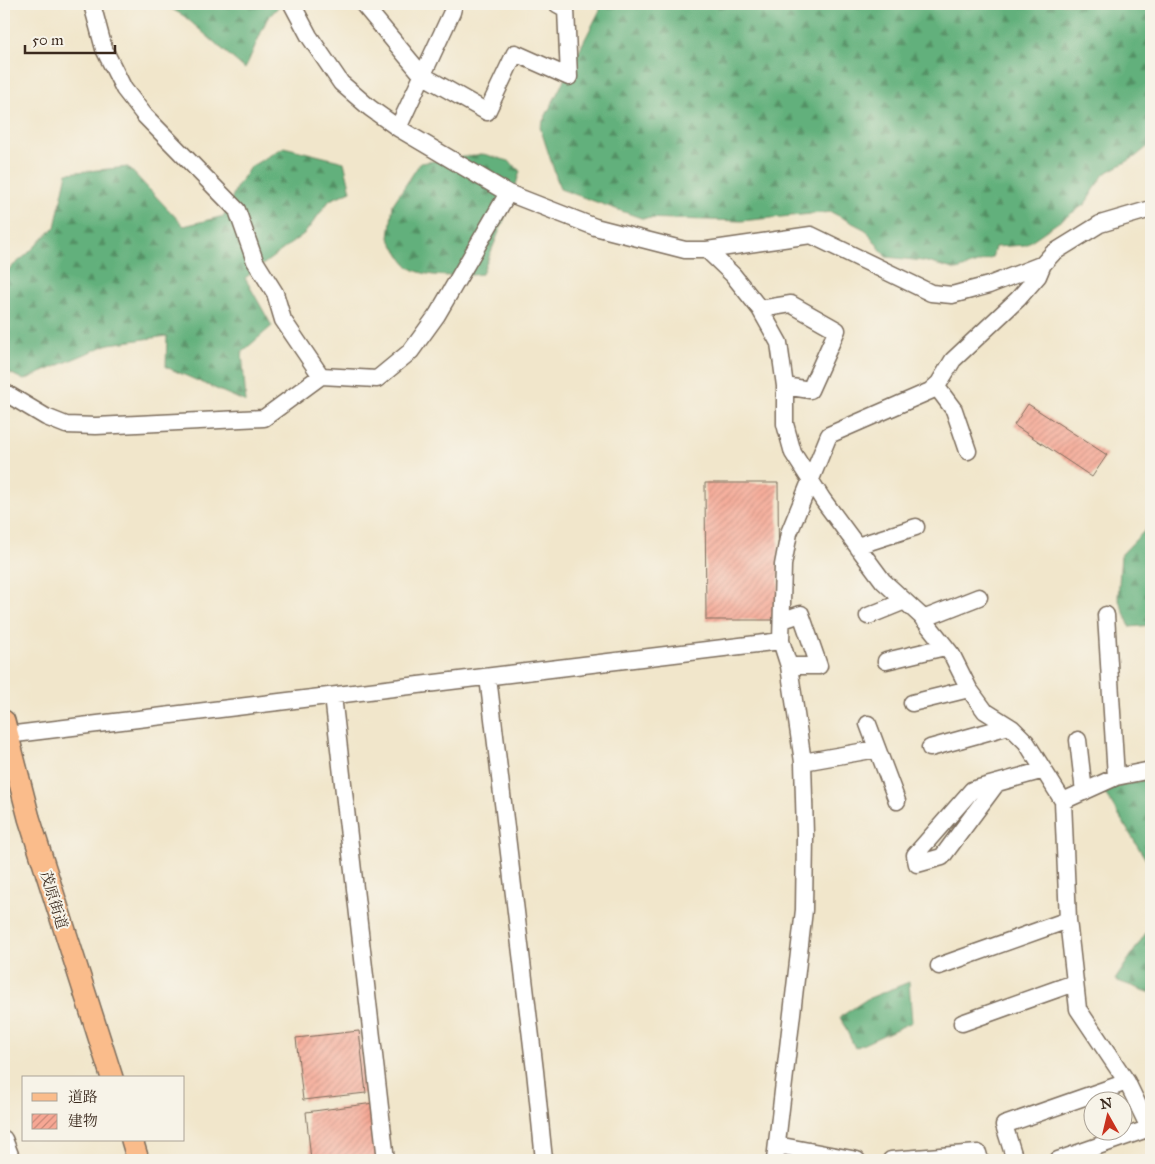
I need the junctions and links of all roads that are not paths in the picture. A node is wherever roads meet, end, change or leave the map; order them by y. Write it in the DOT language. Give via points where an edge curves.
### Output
graph roads {
  1 [pos="92,4"];
  2 [pos="292,4"];
  3 [pos="363,4"];
  4 [pos="557,4"];
  5 [pos="450,6"];
  6 [pos="422,75"];
  7 [pos="398,128"];
  8 [pos="508,193"];
  9 [pos="1151,209"];
  10 [pos="707,250"];
  11 [pos="1043,264"];
  12 [pos="760,309"];
  13 [pos="321,376"];
  14 [pos="785,386"];
  15 [pos="936,386"];
  16 [pos="4,392"];
  17 [pos="968,451"];
  18 [pos="810,480"];
  19 [pos="916,527"];
  20 [pos="857,546"];
  21 [pos="979,597"];
  22 [pos="905,601"];
  23 [pos="1106,614"];
  24 [pos="868,616"];
  25 [pos="923,619"];
  26 [pos="782,620"];
  27 [pos="781,641"];
  28 [pos="945,647"];
  29 [pos="886,661"];
  30 [pos="789,666"];
  31 [pos="488,677"];
  32 [pos="969,689"];
  33 [pos="333,696"];
  34 [pos="912,703"];
  35 [pos="868,724"];
  36 [pos="1009,726"];
  37 [pos="5,728"];
  38 [pos="1078,740"];
  39 [pos="930,748"];
  40 [pos="877,749"];
  41 [pos="803,762"];
  42 [pos="1044,770"];
  43 [pos="1151,770"];
  44 [pos="1116,777"];
  45 [pos="1084,792"];
  46 [pos="897,801"];
  47 [pos="1063,801"];
  48 [pos="916,860"];
  49 [pos="1068,920"];
  50 [pos="939,966"];
  51 [pos="1074,983"];
  52 [pos="962,1023"];
  53 [pos="111,1076"];
  54 [pos="1126,1082"];
  55 [pos="1150,1130"];
  56 [pos="4,1139"];
  57 [pos="133,1142"];
  58 [pos="776,1153"];
  59 [pos="926,1159"];
  60 [pos="12,1160"];
  61 [pos="138,1160"];
  62 [pos="386,1160"];
  63 [pos="544,1160"];
  64 [pos="857,1160"];
  65 [pos="891,1160"];
  66 [pos="980,1160"];
  67 [pos="1015,1160"];
  68 [pos="1058,1160"];
  1 -- 13 [label="street" via="104,49 124,89 145,116 237,210 255,261 275,293 283,320"];
  2 -- 7 [label="street" via="309,36 341,82"];
  3 -- 6 [label="street"];
  4 -- 6 [label="street" via="566,9 569,77 515,53 487,112"];
  5 -- 6 [label="street"];
  6 -- 7 [label="street"];
  7 -- 8 [label="street"];
  8 -- 10 [label="street" via="595,227 685,250"];
  8 -- 13 [label="street" via="437,315 411,351 377,379"];
  9 -- 11 [label="street" via="1100,224 1053,253"];
  10 -- 11 [label="street" via="811,235 931,293 952,295"];
  10 -- 12 [label="street"];
  11 -- 15 [label="street" via="1038,276 1018,298 953,360"];
  12 -- 14 [label="street" via="779,343"];
  12 -- 14 [label="street" via="791,304 837,330 810,390"];
  13 -- 16 [label="street" via="264,418 66,425"];
  14 -- 18 [label="street" via="785,424 793,453"];
  15 -- 17 [label="street" via="954,410"];
  15 -- 18 [label="street" via="930,392 829,434"];
  18 -- 20 [label="street"];
  18 -- 26 [label="street" via="789,533 783,565"];
  19 -- 20 [label="street"];
  20 -- 22 [label="street" via="883,581"];
  21 -- 25 [label="street"];
  22 -- 24 [label="street"];
  22 -- 25 [label="street"];
  23 -- 44 [label="street"];
  25 -- 28 [label="street"];
  26 -- 27 [label="street"];
  26 -- 30 [label="street" via="801,614 819,666"];
  27 -- 30 [label="street"];
  27 -- 31 [label="street"];
  28 -- 29 [label="street"];
  28 -- 32 [label="street"];
  30 -- 41 [label="street"];
  31 -- 33 [label="street"];
  31 -- 63 [label="street"];
  32 -- 34 [label="street"];
  32 -- 36 [label="street" via="984,710"];
  33 -- 37 [label="street"];
  33 -- 62 [label="street"];
  35 -- 40 [label="street"];
  36 -- 39 [label="street"];
  36 -- 42 [label="street" via="1026,742"];
  37 -- 53 [label="main road, 茂原街道" via="29,818"];
  38 -- 45 [label="street"];
  40 -- 41 [label="street"];
  40 -- 46 [label="street"];
  41 -- 58 [label="street" via="804,910"];
  42 -- 47 [label="street"];
  42 -- 48 [label="street" via="972,790"];
  43 -- 44 [label="street"];
  44 -- 45 [label="street"];
  45 -- 47 [label="street"];
  47 -- 49 [label="street"];
  49 -- 50 [label="street"];
  49 -- 51 [label="street"];
  51 -- 52 [label="street"];
  51 -- 54 [label="street" via="1078,1009"];
  54 -- 55 [label="street"];
  54 -- 67 [label="street" via="1004,1124"];
  55 -- 68 [label="street"];
  56 -- 60 [label="street"];
  57 -- 61 [label="main road"];
  58 -- 64 [label="street"];
  59 -- 65 [label="street"];
  59 -- 66 [label="street" via="978,1154"];
}
